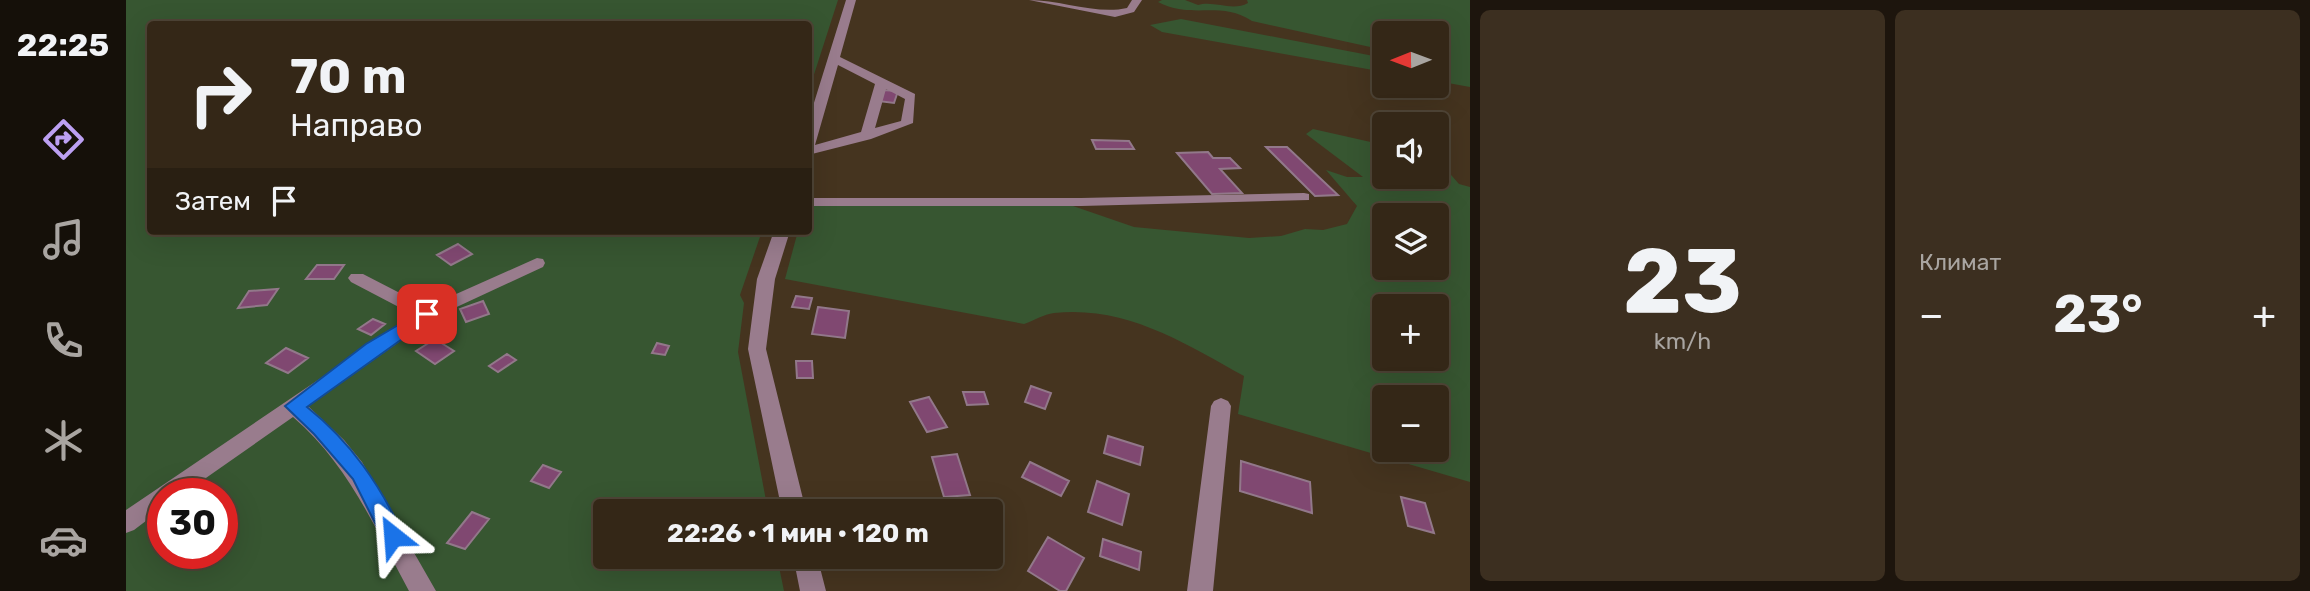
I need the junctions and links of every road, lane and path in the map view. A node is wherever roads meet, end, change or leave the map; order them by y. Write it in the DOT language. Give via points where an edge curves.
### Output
graph roads {
  1 [pos="851,0"];
  2 [pos="1034,0"];
  3 [pos="1136,1"];
  4 [pos="833,58"];
  5 [pos="882,80"];
  6 [pos="812,134"];
  7 [pos="866,136"];
  8 [pos="812,147"];
  9 [pos="1304,197"];
  10 [pos="812,202"];
  11 [pos="781,235"];
  12 [pos="537,263"];
  13 [pos="357,278"];
  14 [pos="427,314"];
  15 [pos="294,406"];
  16 [pos="1221,406"];
  17 [pos="188,478"];
  18 [pos="791,499"];
  19 [pos="147,507"];
  20 [pos="126,523"];
  21 [pos="808,569"];
  22 [pos="423,591"];
  23 [pos="813,591"];
  24 [pos="1200,591"];
  1 -- 4 [label="street"];
  2 -- 3 [label="street" via="1115,14 1131,10"];
  4 -- 5 [label="street"];
  4 -- 6 [label="street"];
  5 -- 7 [label="street"];
  5 -- 7 [label="street" via="911,97 907,123"];
  7 -- 8 [label="street"];
  9 -- 10 [label="street"];
  11 -- 18 [label="street" via="766,279 757,349"];
  12 -- 14 [label="street"];
  13 -- 14 [label="street"];
  14 -- 15 [label="street"];
  15 -- 17 [label="street"];
  15 -- 22 [label="street" via="360,474"];
  16 -- 24 [label="street"];
  19 -- 20 [label="street"];
  21 -- 23 [label="street"];
}
